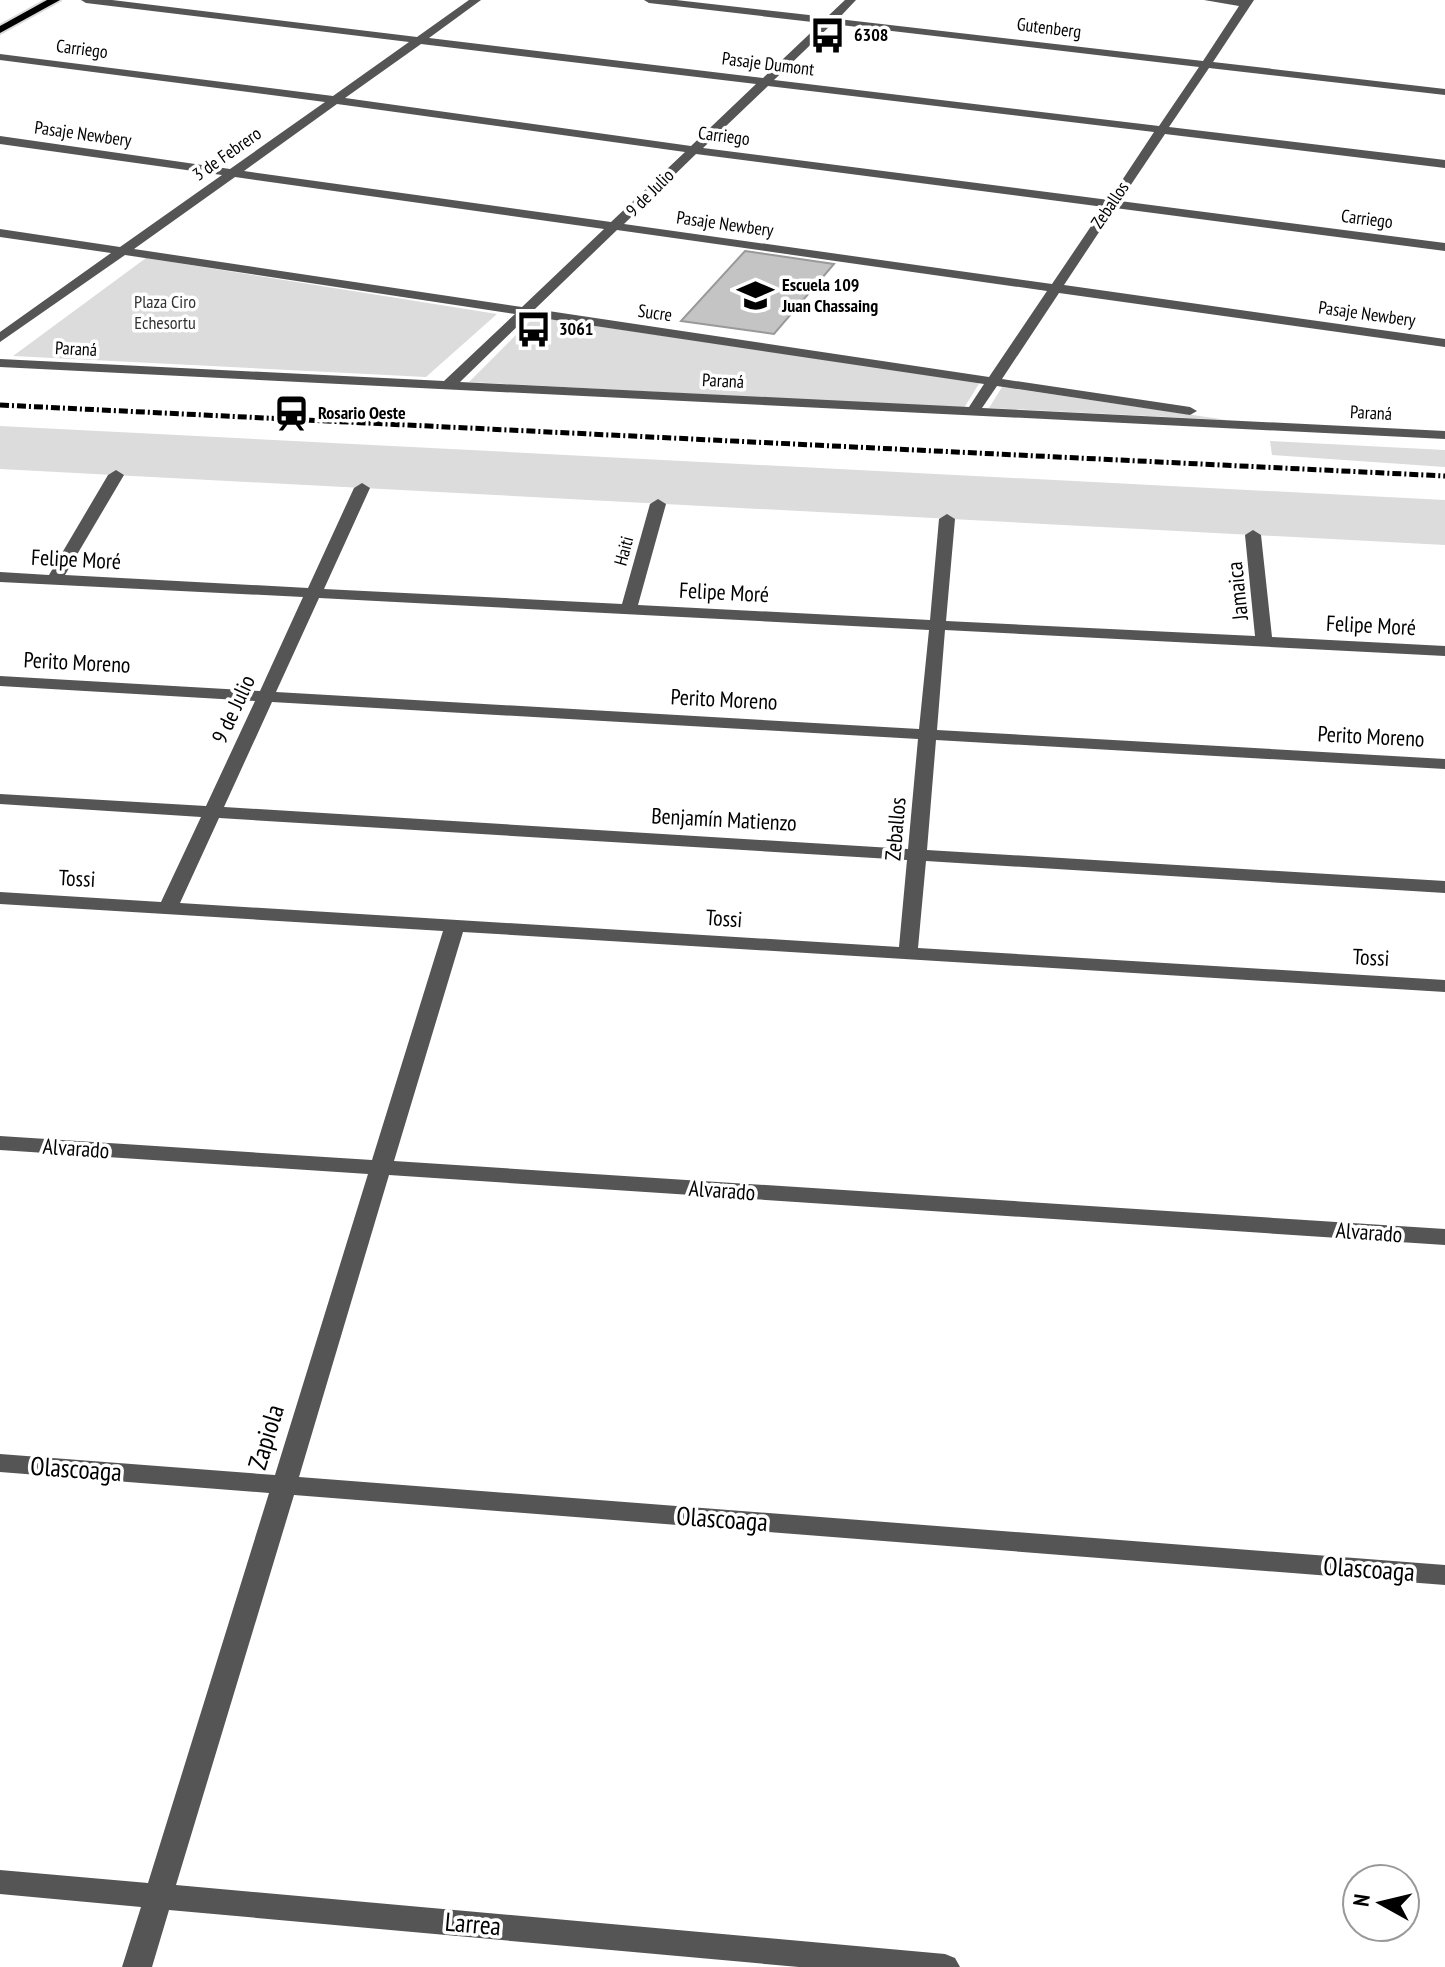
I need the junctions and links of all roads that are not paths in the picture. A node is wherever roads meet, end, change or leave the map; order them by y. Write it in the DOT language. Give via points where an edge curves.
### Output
graph roads {
  1 [pos="55,0"];
  2 [pos="86,0"];
  3 [pos="476,0"];
  4 [pos="649,0"];
  5 [pos="851,0"];
  6 [pos="1209,0"];
  7 [pos="1247,2"];
  8 [pos="829,21"];
  9 [pos="0,30"];
  10 [pos="419,40"];
  11 [pos="0,57"];
  12 [pos="1206,64"];
  13 [pos="766,82"];
  14 [pos="1445,92"];
  15 [pos="335,100"];
  16 [pos="1161,130"];
  17 [pos="0,140"];
  18 [pos="692,150"];
  19 [pos="1445,164"];
  20 [pos="232,173"];
  21 [pos="1109,204"];
  22 [pos="616,226"];
  23 [pos="0,233"];
  24 [pos="1445,247"];
  25 [pos="122,251"];
  26 [pos="1055,288"];
  27 [pos="527,312"];
  28 [pos="0,338"];
  29 [pos="1445,343"];
  30 [pos="0,363"];
  31 [pos="993,381"];
  32 [pos="448,385"];
  33 [pos="973,411"];
  34 [pos="1305,428"];
  35 [pos="1445,435"];
  36 [pos="116,475"];
  37 [pos="362,488"];
  38 [pos="658,504"];
  39 [pos="947,519"];
  40 [pos="1253,535"];
  41 [pos="0,577"];
  42 [pos="54,580"];
  43 [pos="314,593"];
  44 [pos="629,609"];
  45 [pos="938,625"];
  46 [pos="1264,642"];
  47 [pos="1445,651"];
  48 [pos="0,681"];
  49 [pos="265,697"];
  50 [pos="927,734"];
  51 [pos="1445,764"];
  52 [pos="0,799"];
  53 [pos="212,812"];
  54 [pos="917,855"];
  55 [pos="1445,887"];
  56 [pos="0,898"];
  57 [pos="168,908"];
  58 [pos="455,925"];
  59 [pos="908,953"];
  60 [pos="1445,986"];
  61 [pos="0,1143"];
  62 [pos="380,1168"];
  63 [pos="1445,1237"];
  64 [pos="0,1463"];
  65 [pos="282,1485"];
  66 [pos="1445,1575"];
  67 [pos="0,1882"];
  68 [pos="160,1896"];
  69 [pos="137,1967"];
  70 [pos="945,1967"];
  1 -- 9 [label="main road"];
  2 -- 10 [label="street, Pasaje Dumont"];
  3 -- 10 [label="street, 3 de Febrero"];
  4 -- 8 [label="street, Gutenberg"];
  5 -- 8 [label="street, 9 de Julio"];
  6 -- 7 [label="street"];
  7 -- 12 [label="street, Zeballos"];
  8 -- 12 [label="street, Gutenberg"];
  8 -- 13 [label="street, 9 de Julio"];
  10 -- 13 [label="street, Pasaje Dumont"];
  10 -- 15 [label="street, 3 de Febrero"];
  11 -- 15 [label="street, Carriego"];
  12 -- 14 [label="street, Gutenberg"];
  12 -- 16 [label="street, Zeballos"];
  13 -- 16 [label="street, Pasaje Dumont"];
  13 -- 18 [label="street, 9 de Julio"];
  15 -- 18 [label="street, Carriego"];
  15 -- 20 [label="street, 3 de Febrero"];
  16 -- 19 [label="street, Pasaje Dumont"];
  16 -- 21 [label="street, Zeballos"];
  17 -- 20 [label="street, Pasaje Newbery"];
  18 -- 21 [label="street, Carriego"];
  18 -- 22 [label="street, 9 de Julio"];
  20 -- 22 [label="street, Pasaje Newbery"];
  20 -- 25 [label="street, 3 de Febrero"];
  21 -- 24 [label="street, Carriego"];
  21 -- 26 [label="street, Zeballos"];
  22 -- 26 [label="street, Pasaje Newbery"];
  22 -- 27 [label="street, 9 de Julio"];
  23 -- 25 [label="street, Sucre"];
  25 -- 27 [label="street, Sucre"];
  25 -- 28 [label="street, 3 de Febrero"];
  26 -- 29 [label="street, Pasaje Newbery"];
  26 -- 31 [label="street, Zeballos"];
  27 -- 31 [label="street, Sucre"];
  27 -- 32 [label="street, 9 de Julio"];
  30 -- 32 [label="street, Paraná"];
  31 -- 33 [label="street, Zeballos"];
  31 -- 34 [label="street, Sucre"];
  32 -- 33 [label="street, Paraná"];
  33 -- 34 [label="street, Paraná"];
  34 -- 35 [label="street, Paraná"];
  36 -- 42 [label="street"];
  37 -- 43 [label="street, 9 de Julio"];
  38 -- 44 [label="street, Haiti"];
  39 -- 45 [label="street, Zeballos"];
  40 -- 46 [label="street, Jamaica"];
  41 -- 42 [label="street, Felipe Moré"];
  42 -- 43 [label="street, Felipe Moré"];
  43 -- 44 [label="street, Felipe Moré"];
  43 -- 49 [label="street, 9 de Julio"];
  44 -- 45 [label="street, Felipe Moré"];
  45 -- 46 [label="street, Felipe Moré"];
  45 -- 50 [label="street, Zeballos"];
  46 -- 47 [label="street, Felipe Moré"];
  48 -- 49 [label="street, Perito Moreno"];
  49 -- 50 [label="street, Perito Moreno"];
  49 -- 53 [label="street, 9 de Julio"];
  50 -- 51 [label="street, Perito Moreno"];
  50 -- 54 [label="street, Zeballos"];
  52 -- 53 [label="street, Benjamín Matienzo"];
  53 -- 54 [label="street, Benjamín Matienzo"];
  53 -- 57 [label="street, 9 de Julio"];
  54 -- 55 [label="street, Benjamín Matienzo"];
  54 -- 59 [label="street, Zeballos"];
  56 -- 57 [label="street, Tossi"];
  57 -- 58 [label="street, Tossi"];
  58 -- 59 [label="street, Tossi"];
  58 -- 62 [label="street, Zapiola"];
  59 -- 60 [label="street, Tossi"];
  61 -- 62 [label="street, Alvarado"];
  62 -- 63 [label="street, Alvarado"];
  62 -- 65 [label="street, Zapiola"];
  64 -- 65 [label="street, Olascoaga"];
  65 -- 66 [label="street, Olascoaga"];
  65 -- 68 [label="street, Zapiola"];
  67 -- 68 [label="street, Larrea"];
  68 -- 69 [label="street, Zapiola"];
  68 -- 70 [label="street, Larrea"];
}
